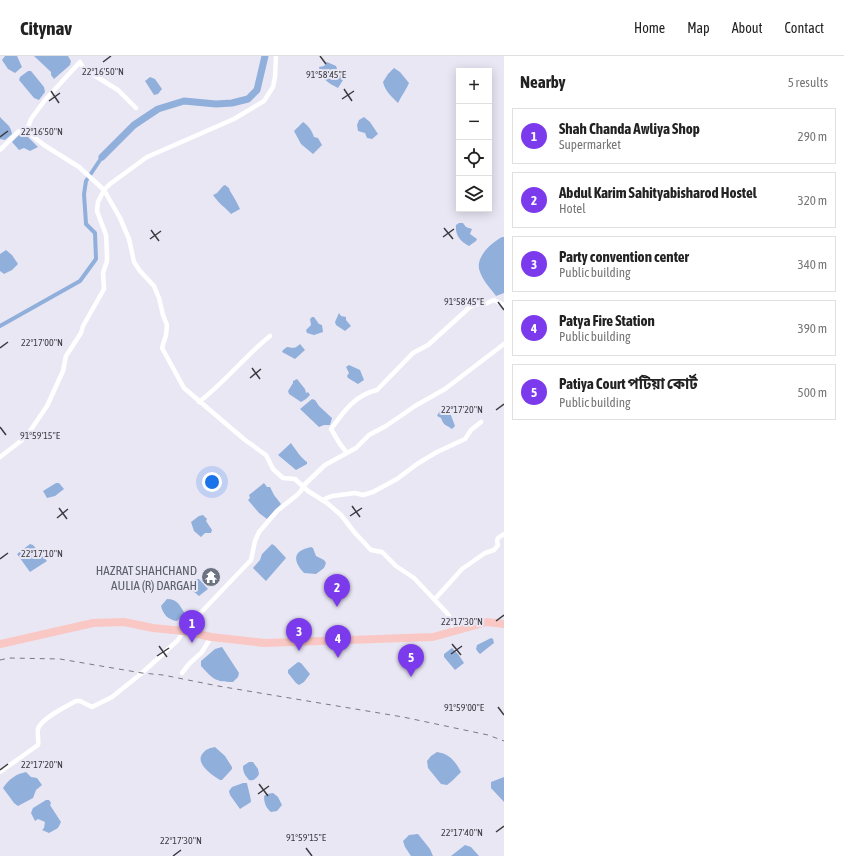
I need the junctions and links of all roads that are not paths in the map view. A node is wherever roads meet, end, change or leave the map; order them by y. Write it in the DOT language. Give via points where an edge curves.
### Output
graph roads {
  1 [pos="276,56"];
  2 [pos="136,108"];
  3 [pos="26,133"];
  4 [pos="0,150"];
  5 [pos="104,190"];
  6 [pos="504,305"];
  7 [pos="270,336"];
  8 [pos="504,344"];
  9 [pos="199,402"];
  10 [pos="481,422"];
  11 [pos="347,453"];
  12 [pos="0,457"];
  13 [pos="303,486"];
  14 [pos="322,500"];
  15 [pos="504,534"];
  16 [pos="435,599"];
  17 [pos="504,624"];
  18 [pos="184,631"];
  19 [pos="455,631"];
  20 [pos="211,637"];
  21 [pos="0,644"];
  22 [pos="182,673"];
  23 [pos="0,772"];
  1 -- 5 [label="street" via="273,87 264,101 234,119 147,158"];
  2 -- 3 [label="street" via="118,90 84,69 80,62 31,119"];
  3 -- 4 [label="street" via="19,131"];
  3 -- 5 [label="street" via="79,167"];
  5 -- 9 [label="street" via="129,239 134,262 154,286 159,298 167,324 162,348 184,388"];
  5 -- 12 [label="street" via="97,211 106,235 108,253 103,273 104,289 66,356 63,370 47,406 26,438"];
  6 -- 11 [label="street" via="494,300 470,307 428,345 413,353 377,390 353,401 331,429"];
  7 -- 9 [label="street"];
  8 -- 11 [label="street" via="445,389 369,435"];
  9 -- 13 [label="street" via="266,455 273,469 283,478 295,478"];
  10 -- 14 [label="street" via="465,439 437,452 373,492 363,495 355,493 332,496"];
  11 -- 13 [label="street" via="326,465"];
  13 -- 14 [label="street"];
  13 -- 18 [label="street" via="297,495 279,508 259,532 251,560"];
  14 -- 16 [label="street" via="341,515 371,550 382,552"];
  15 -- 16 [label="street" via="498,538 498,545 494,550 462,570"];
  16 -- 19 [label="street" via="451,619"];
  17 -- 19 [label="highway" via="488,622"];
  18 -- 20 [label="highway"];
  18 -- 21 [label="highway" via="124,622 93,623"];
  18 -- 23 [label="street" via="164,654 107,700 92,707 76,701 48,717 38,729 38,745"];
  19 -- 20 [label="highway" via="433,637 290,643"];
  20 -- 22 [label="street" via="202,652"];
}
